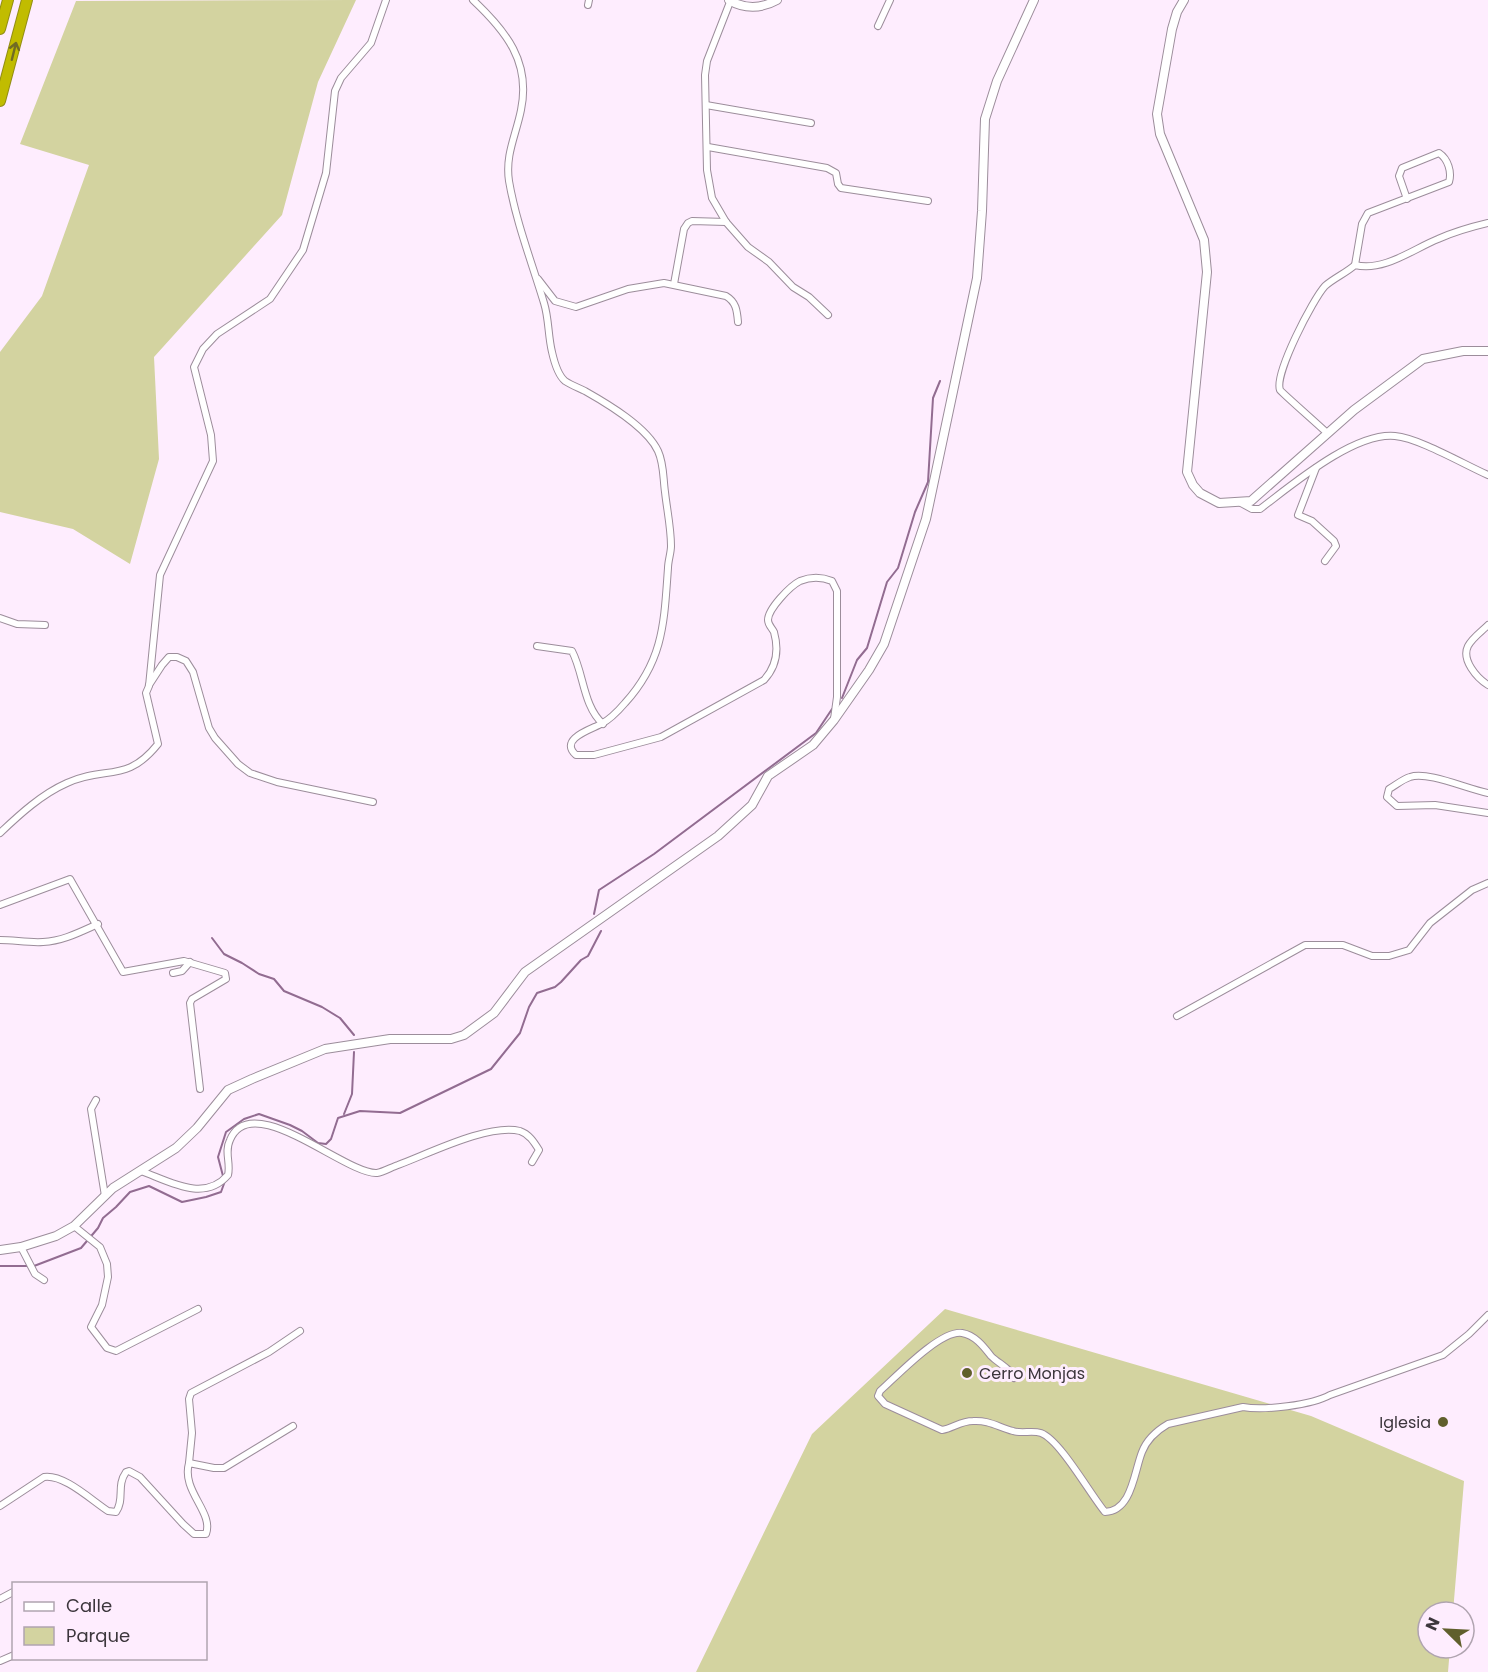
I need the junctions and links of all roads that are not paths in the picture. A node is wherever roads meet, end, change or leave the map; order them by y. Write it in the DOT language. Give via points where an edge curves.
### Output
graph roads {
  1 [pos="6,0"];
  2 [pos="27,0"];
  3 [pos="386,0"];
  4 [pos="473,0"];
  5 [pos="777,0"];
  6 [pos="890,0"];
  7 [pos="1034,0"];
  8 [pos="1184,0"];
  9 [pos="729,1"];
  10 [pos="0,9"];
  11 [pos="878,26"];
  12 [pos="0,29"];
  13 [pos="0,101"];
  14 [pos="706,105"];
  15 [pos="811,123"];
  16 [pos="708,147"];
  17 [pos="1407,199"];
  18 [pos="928,201"];
  19 [pos="726,222"];
  20 [pos="1488,223"];
  21 [pos="1355,265"];
  22 [pos="536,276"];
  23 [pos="674,284"];
  24 [pos="828,315"];
  25 [pos="738,322"];
  26 [pos="1488,351"];
  27 [pos="1327,433"];
  28 [pos="1317,467"];
  29 [pos="1488,475"];
  30 [pos="1239,502"];
  31 [pos="1325,561"];
  32 [pos="0,618"];
  33 [pos="45,625"];
  34 [pos="1488,625"];
  35 [pos="537,646"];
  36 [pos="1488,685"];
  37 [pos="149,686"];
  38 [pos="834,720"];
  39 [pos="603,724"];
  40 [pos="1488,793"];
  41 [pos="373,802"];
  42 [pos="1488,813"];
  43 [pos="0,833"];
  44 [pos="1488,883"];
  45 [pos="0,904"];
  46 [pos="98,924"];
  47 [pos="0,940"];
  48 [pos="190,962"];
  49 [pos="173,973"];
  50 [pos="1177,1016"];
  51 [pos="201,1089"];
  52 [pos="96,1100"];
  53 [pos="532,1162"];
  54 [pos="141,1171"];
  55 [pos="105,1196"];
  56 [pos="74,1226"];
  57 [pos="21,1247"];
  58 [pos="0,1250"];
  59 [pos="44,1280"];
  60 [pos="198,1309"];
  61 [pos="1488,1315"];
  62 [pos="300,1331"];
  63 [pos="1014,1378"];
  64 [pos="293,1426"];
  65 [pos="189,1463"];
  66 [pos="0,1506"];
  67 [pos="12,1592"];
  68 [pos="0,1599"];
  1 -- 10 [label="highway"];
  1 -- 12 [label="highway"];
  13 -- 2 [label="highway, one-way"];
  3 -- 37 [label="street" via="371,43 335,91 326,172 303,249 270,298 217,334 194,367 211,435 213,461 160,575"];
  4 -- 22 [label="street" via="510,40 523,76 522,101 507,165"];
  5 -- 9 [label="main road" via="759,7"];
  6 -- 11 [label="street"];
  7 -- 38 [label="main road" via="997,81 985,119 977,278 926,519 884,644"];
  8 -- 30 [label="main road" via="1172,29 1157,114 1160,134 1204,240 1207,272 1187,472 1193,485 1209,498"];
  9 -- 14 [label="street" via="707,61"];
  14 -- 15 [label="street"];
  14 -- 16 [label="street"];
  16 -- 18 [label="street" via="827,168 836,173 841,188"];
  16 -- 19 [label="street" via="712,198"];
  17 -- 17 [label="street" via="1449,182 1445,158 1439,153 1402,168 1399,176"];
  17 -- 21 [label="street" via="1373,210 1365,217"];
  19 -- 23 [label="street" via="688,224"];
  19 -- 24 [label="street" via="748,247"];
  20 -- 21 [label="street" via="1438,239 1397,259 1365,267"];
  21 -- 27 [label="street" via="1318,296 1280,373 1280,390"];
  22 -- 23 [label="street" via="555,301 576,307 628,289"];
  22 -- 39 [label="street" via="551,351 564,380 637,427 653,442 664,479 671,547 663,632 641,683"];
  23 -- 25 [label="street" via="726,296 736,308"];
  26 -- 27 [label="main road" via="1462,351 1423,359"];
  27 -- 30 [label="main road" via="1251,501"];
  28 -- 29 [label="street" via="1378,436 1396,436"];
  28 -- 30 [label="street" via="1260,509"];
  28 -- 31 [label="street" via="1298,515 1312,521 1334,542 1336,546"];
  32 -- 33 [label="street" via="16,624"];
  34 -- 36 [label="street" via="1468,645 1466,657 1481,681"];
  35 -- 39 [label="street" via="572,651 594,716"];
  37 -- 41 [label="street" via="169,657 186,661 193,672 209,728 238,764 259,778"];
  37 -- 43 [label="street" via="146,693 158,744 148,756 125,770 78,779 53,790"];
  38 -- 39 [label="street" via="837,591 832,581 815,578 799,582 789,590 768,618 777,648 774,667 764,680 661,737 594,755 572,752 574,739 581,732"];
  38 -- 54 [label="main road" via="813,745 768,776 742,816 525,972 494,1012 476,1027 451,1039 390,1039 325,1049 252,1078 228,1090 176,1148"];
  40 -- 42 [label="street" via="1424,775 1409,777 1389,789 1387,797 1397,806 1435,805"];
  44 -- 50 [label="street" via="1472,890 1430,923 1409,950 1372,956 1342,945 1305,945"];
  45 -- 46 [label="street" via="70,879"];
  46 -- 47 [label="street" via="55,941"];
  46 -- 48 [label="street" via="122,971"];
  48 -- 49 [label="street" via="182,971"];
  48 -- 51 [label="street" via="227,976 190,1003"];
  52 -- 55 [label="street" via="91,1109"];
  53 -- 54 [label="street" via="539,1150 532,1139 520,1131 497,1131 476,1135 376,1173 356,1167 294,1134 254,1124 241,1128 230,1138 226,1156 229,1171 217,1185 198,1190"];
  54 -- 55 [label="main road"];
  55 -- 56 [label="main road"];
  56 -- 57 [label="main road" via="57,1236"];
  56 -- 60 [label="street" via="100,1246 107,1264 102,1305 92,1327 107,1348 116,1351"];
  57 -- 58 [label="main road"];
  57 -- 59 [label="street" via="35,1274"];
  61 -- 63 [label="street" via="1443,1355 1318,1402 1243,1407 1184,1419 1156,1431 1142,1451 1130,1491 1121,1507 1113,1511 1105,1512 1070,1460 1047,1436 1014,1432 988,1421 971,1421 942,1430 885,1404 878,1396 914,1360 949,1334 964,1333 977,1341 998,1363 1011,1370"];
  62 -- 65 [label="street" via="191,1393"];
  64 -- 65 [label="street" via="224,1468"];
  65 -- 66 [label="street" via="188,1481 208,1524 206,1534 194,1534 140,1477 129,1471 121,1479 116,1512 108,1511 61,1478 49,1476"];
  67 -- 68 [label="street"];
}
